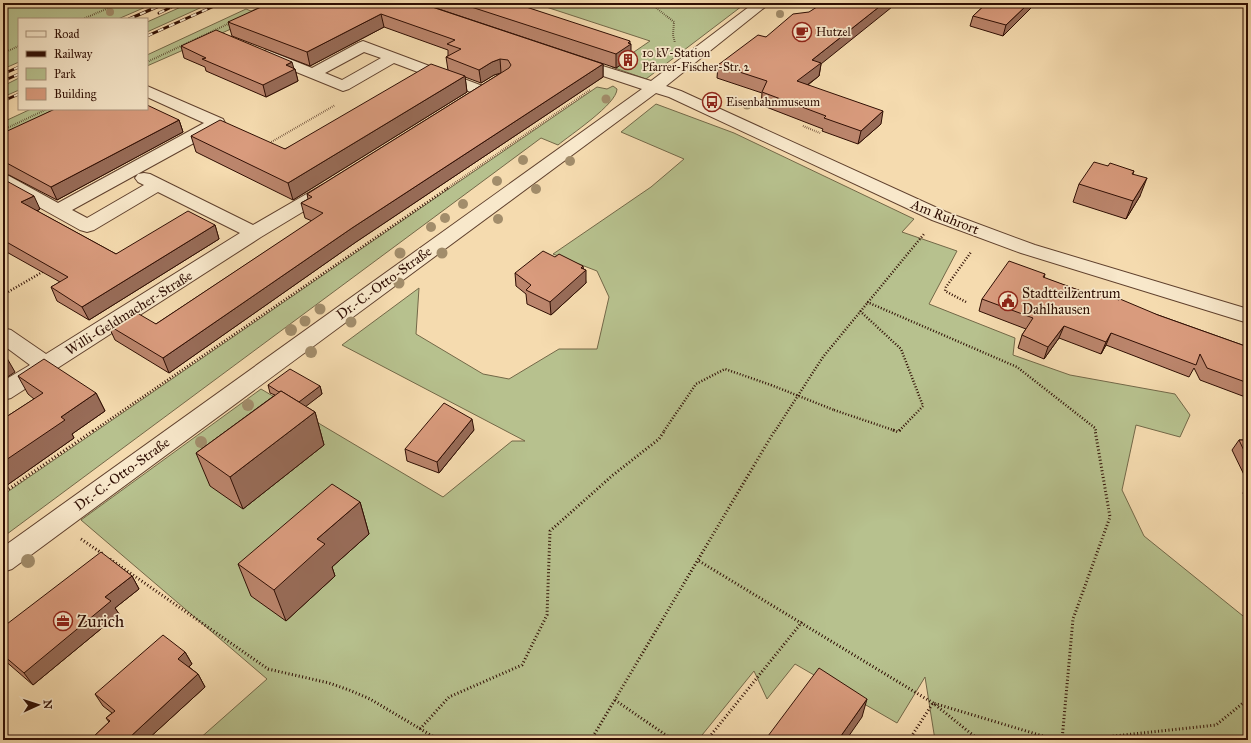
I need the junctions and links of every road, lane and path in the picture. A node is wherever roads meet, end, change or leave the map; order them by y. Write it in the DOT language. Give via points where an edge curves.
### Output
graph roads {
  1 [pos="120,3"];
  2 [pos="650,3"];
  3 [pos="763,3"];
  4 [pos="85,18"];
  5 [pos="236,20"];
  6 [pos="18,46"];
  7 [pos="679,47"];
  8 [pos="254,51"];
  9 [pos="3,53"];
  10 [pos="394,57"];
  11 [pos="559,57"];
  12 [pos="148,62"];
  13 [pos="312,74"];
  14 [pos="611,74"];
  15 [pos="498,81"];
  16 [pos="343,86"];
  17 [pos="654,87"];
  18 [pos="148,91"];
  19 [pos="482,91"];
  20 [pos="465,102"];
  21 [pos="45,110"];
  22 [pos="800,125"];
  23 [pos="3,130"];
  24 [pos="820,133"];
  25 [pos="273,148"];
  26 [pos="130,171"];
  27 [pos="344,179"];
  28 [pos="3,180"];
  29 [pos="157,185"];
  30 [pos="59,210"];
  31 [pos="939,216"];
  32 [pos="254,233"];
  33 [pos="985,234"];
  34 [pos="51,268"];
  35 [pos="3,295"];
  36 [pos="867,302"];
  37 [pos="966,302"];
  38 [pos="860,311"];
  39 [pos="1248,316"];
  40 [pos="3,335"];
  41 [pos="46,365"];
  42 [pos="3,392"];
  43 [pos="3,493"];
  44 [pos="80,538"];
  45 [pos="3,561"];
  46 [pos="699,561"];
  47 [pos="802,622"];
  48 [pos="1248,698"];
  49 [pos="615,700"];
  50 [pos="933,703"];
  51 [pos="420,729"];
  52 [pos="439,740"];
  53 [pos="591,740"];
  54 [pos="673,740"];
  55 [pos="707,740"];
  56 [pos="909,740"];
  57 [pos="979,740"];
  58 [pos="1056,740"];
  59 [pos="1062,740"];
  60 [pos="1078,740"];
  1 -- 4 [label="path"];
  2 -- 7 [label="path" via="674,22 673,35"];
  3 -- 17 [label="street, Dr.-C.-Otto-Straße"];
  5 -- 12 [label="path"];
  6 -- 9 [label="path"];
  8 -- 13 [label="street"];
  10 -- 13 [label="street" via="363,46"];
  10 -- 16 [label="street"];
  10 -- 19 [label="street"];
  11 -- 14 [label="street, Am Ruhrort"];
  13 -- 16 [label="street"];
  14 -- 17 [label="street, Am Ruhrort"];
  14 -- 43 [label="path"];
  15 -- 19 [label="street"];
  16 -- 25 [label="path" via="358,92 266,145"];
  17 -- 31 [label="street, Am Ruhrort" via="675,94"];
  17 -- 45 [label="street, Dr.-C.-Otto-Straße"];
  18 -- 26 [label="street" via="217,123"];
  19 -- 20 [label="street"];
  21 -- 23 [label="path"];
  22 -- 24 [label="path"];
  26 -- 29 [label="street"];
  26 -- 30 [label="street"];
  27 -- 32 [label="street, Willi-Geldmacher-Straße"];
  28 -- 30 [label="street"];
  29 -- 30 [label="street" via="87,226"];
  29 -- 32 [label="street"];
  31 -- 33 [label="street, Am Ruhrort"];
  31 -- 36 [label="path"];
  32 -- 41 [label="street, Willi-Geldmacher-Straße"];
  33 -- 37 [label="path" via="946,287 945,291"];
  33 -- 39 [label="street, Am Ruhrort"];
  34 -- 35 [label="path"];
  36 -- 38 [label="path"];
  36 -- 59 [label="path" via="1017,367 1095,428 1110,518 1073,620"];
  38 -- 46 [label="path" via="823,357 764,448"];
  38 -- 51 [label="path, bridge" via="902,349 923,406 898,432 725,369 696,384 659,439 613,475 550,531 547,615 522,665 449,697"];
  40 -- 41 [label="street"];
  41 -- 42 [label="street, Willi-Geldmacher-Straße"];
  44 -- 51 [label="path" via="268,669 349,690 370,699"];
  46 -- 47 [label="path"];
  46 -- 49 [label="path"];
  47 -- 50 [label="path"];
  47 -- 55 [label="path"];
  48 -- 60 [label="path" via="1216,725"];
  49 -- 53 [label="path"];
  49 -- 54 [label="path"];
  50 -- 56 [label="path"];
  50 -- 57 [label="path"];
  50 -- 58 [label="path"];
  51 -- 52 [label="path"];
}
